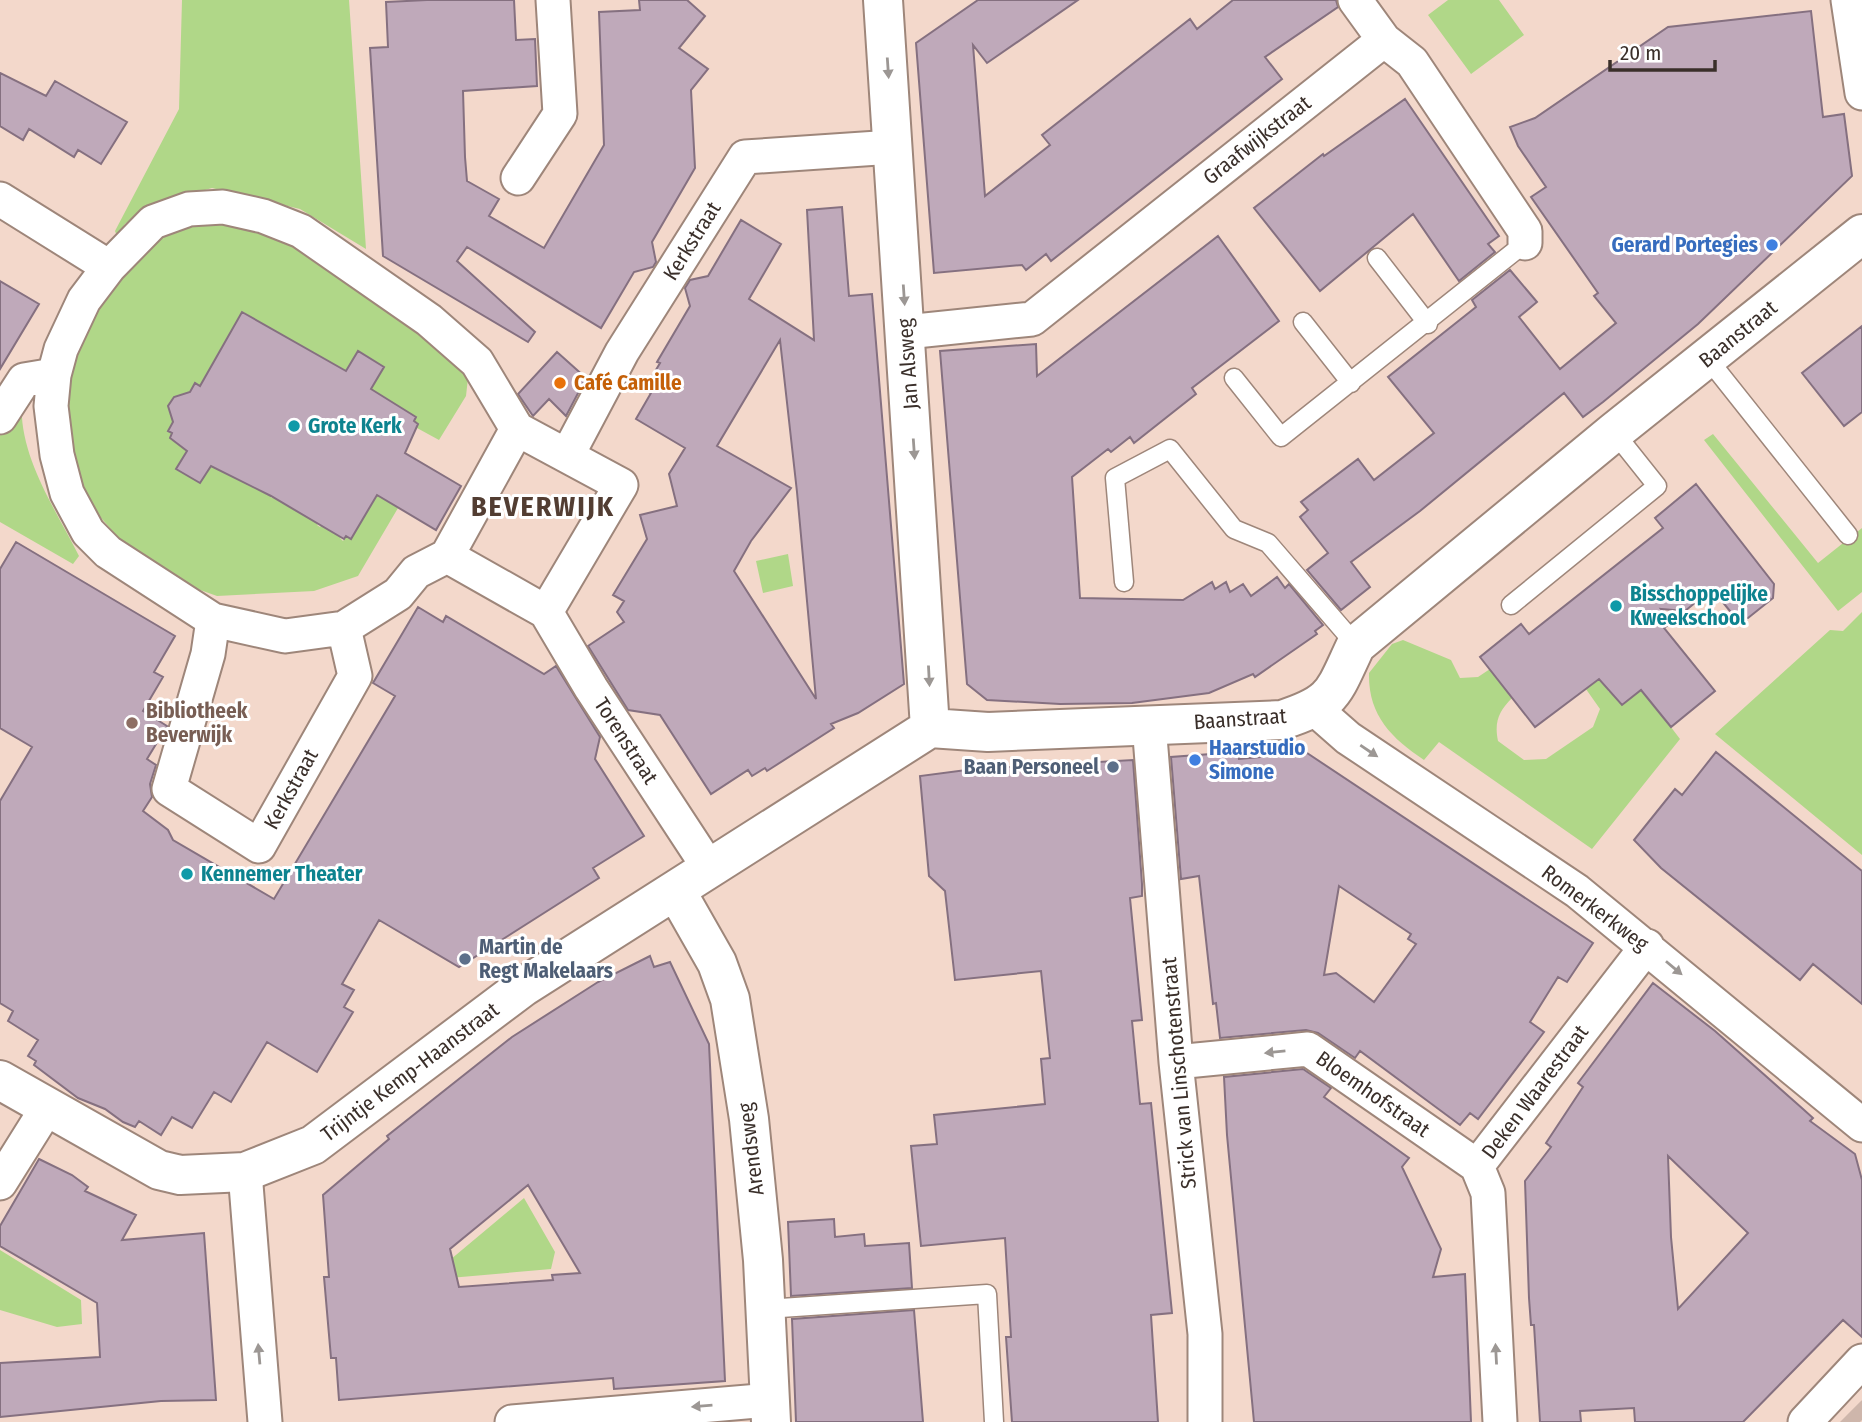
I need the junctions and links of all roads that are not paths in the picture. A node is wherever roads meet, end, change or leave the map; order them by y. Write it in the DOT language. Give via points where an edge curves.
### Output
graph roads {
  1 [pos="553,0"];
  2 [pos="883,0"];
  3 [pos="1355,0"];
  4 [pos="1848,0"];
  5 [pos="1384,40"];
  6 [pos="1862,93"];
  7 [pos="893,148"];
  8 [pos="518,178"];
  9 [pos="0,199"];
  10 [pos="1862,234"];
  11 [pos="1525,243"];
  12 [pos="1377,258"];
  13 [pos="108,267"];
  14 [pos="1303,322"];
  15 [pos="1427,324"];
  16 [pos="906,332"];
  17 [pos="1708,359"];
  18 [pos="54,375"];
  19 [pos="1234,378"];
  20 [pos="1351,383"];
  21 [pos="0,416"];
  22 [pos="517,429"];
  23 [pos="1614,432"];
  24 [pos="568,454"];
  25 [pos="1848,535"];
  26 [pos="447,556"];
  27 [pos="1124,582"];
  28 [pos="1511,605"];
  29 [pos="546,612"];
  30 [pos="213,620"];
  31 [pos="344,628"];
  32 [pos="1356,645"];
  33 [pos="1315,709"];
  34 [pos="1149,724"];
  35 [pos="930,728"];
  36 [pos="709,868"];
  37 [pos="676,891"];
  38 [pos="1647,946"];
  39 [pos="1176,1062"];
  40 [pos="0,1080"];
  41 [pos="47,1108"];
  42 [pos="1862,1125"];
  43 [pos="1478,1166"];
  44 [pos="245,1172"];
  45 [pos="0,1183"];
  46 [pos="766,1309"];
  47 [pos="1862,1361"];
  48 [pos="771,1411"];
  49 [pos="265,1422"];
  50 [pos="512,1422"];
  51 [pos="994,1422"];
  52 [pos="1205,1422"];
  53 [pos="1500,1422"];
  54 [pos="1805,1422"];
  1 -- 8 [label="street" via="560,114"];
  2 -- 7 [label="street, Jan Alsweg, one-way"];
  3 -- 5 [label="street"];
  4 -- 6 [label="street"];
  5 -- 11 [label="street" via="1412,62 1525,231"];
  5 -- 16 [label="street, Graafwijkstraat" via="1032,319"];
  7 -- 16 [label="street, Jan Alsweg, one-way"];
  7 -- 24 [label="street, Kerkstraat" via="746,157 622,352"];
  9 -- 13 [label="street"];
  10 -- 17 [label="street, Baanstraat"];
  11 -- 15 [label="lane"];
  12 -- 15 [label="lane"];
  13 -- 18 [label="street" via="73,321"];
  13 -- 22 [label="street" via="153,222 189,209 223,208 263,216 301,231 429,320 477,362"];
  14 -- 20 [label="lane"];
  15 -- 20 [label="lane"];
  16 -- 35 [label="street, Jan Alsweg, one-way"];
  17 -- 23 [label="street, Baanstraat"];
  17 -- 25 [label="lane"];
  18 -- 21 [label="street" via="24,380"];
  18 -- 30 [label="street" via="51,406 57,454 67,493 88,533 108,552"];
  19 -- 20 [label="lane" via="1281,437"];
  22 -- 24 [label="street"];
  22 -- 26 [label="street"];
  23 -- 28 [label="lane" via="1657,486"];
  23 -- 32 [label="street, Baanstraat"];
  24 -- 29 [label="street" via="621,485"];
  26 -- 29 [label="street"];
  26 -- 31 [label="street" via="416,572 398,594"];
  27 -- 32 [label="lane" via="1115,478 1170,449 1234,529 1268,543"];
  29 -- 36 [label="street, Torenstraat"];
  30 -- 31 [label="street" via="285,636"];
  30 -- 31 [label="street, Kerkstraat" via="208,654 169,789 259,846 355,676"];
  32 -- 33 [label="street, Baanstraat" via="1328,699"];
  33 -- 34 [label="street, Baanstraat" via="1282,720"];
  33 -- 38 [label="street, Romerkerkweg, one-way" via="1348,737 1577,891"];
  34 -- 35 [label="street, Baanstraat" via="988,732"];
  34 -- 39 [label="street, Strick van Linschotenstraat"];
  35 -- 36 [label="street"];
  36 -- 37 [label="street, Trijntje Kemp-Haanstraat"];
  37 -- 44 [label="street, Trijntje Kemp-Haanstraat" via="523,987 313,1145"];
  37 -- 46 [label="street, Arendsweg" via="717,963 730,999 749,1118"];
  38 -- 42 [label="street, Romerkerkweg, one-way"];
  38 -- 43 [label="street, Deken Waarestraat"];
  43 -- 39 [label="street, Bloemhofstraat, one-way" via="1308,1049"];
  39 -- 52 [label="street, Strick van Linschotenstraat" via="1205,1334"];
  40 -- 41 [label="street, Trijntje Kemp-Haanstraat"];
  41 -- 44 [label="street, Trijntje Kemp-Haanstraat" via="159,1170 180,1175"];
  41 -- 45 [label="street"];
  53 -- 43 [label="street, Deken Waarestraat, one-way" via="1488,1193"];
  49 -- 44 [label="street, one-way"];
  46 -- 48 [label="street, Arendsweg"];
  46 -- 51 [label="lane" via="987,1294"];
  47 -- 54 [label="street" via="1840,1403"];
  48 -- 50 [label="street, one-way"];
}
